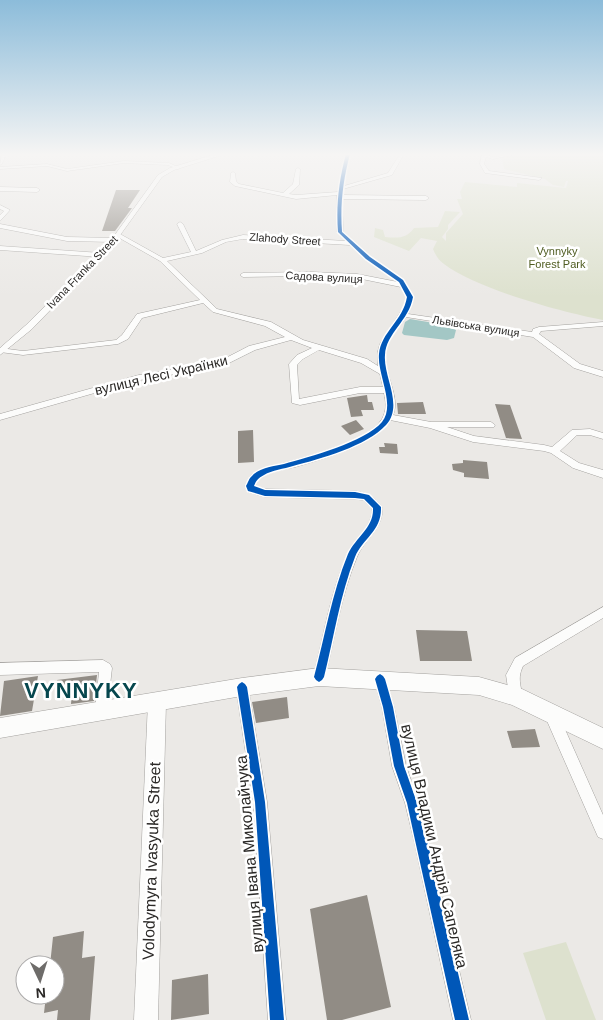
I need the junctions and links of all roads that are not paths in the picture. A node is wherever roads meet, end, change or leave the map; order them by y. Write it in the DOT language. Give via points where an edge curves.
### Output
graph roads {
  1 [pos="142,202"];
  2 [pos="341,202"];
  3 [pos="0,208"];
  4 [pos="0,219"];
  5 [pos="180,224"];
  6 [pos="0,226"];
  7 [pos="116,238"];
  8 [pos="352,244"];
  9 [pos="0,248"];
  10 [pos="194,254"];
  11 [pos="101,255"];
  12 [pos="162,260"];
  13 [pos="243,275"];
  14 [pos="405,286"];
  15 [pos="204,301"];
  16 [pos="404,315"];
  17 [pos="603,324"];
  18 [pos="535,335"];
  19 [pos="292,337"];
  20 [pos="318,348"];
  21 [pos="1,351"];
  22 [pos="382,372"];
  23 [pos="603,374"];
  24 [pos="388,390"];
  25 [pos="0,416"];
  26 [pos="389,417"];
  27 [pos="431,425"];
  28 [pos="492,425"];
  29 [pos="603,436"];
  30 [pos="554,451"];
  31 [pos="603,474"];
  32 [pos="603,612"];
  33 [pos="0,669"];
  34 [pos="319,677"];
  35 [pos="380,679"];
  36 [pos="242,687"];
  37 [pos="515,696"];
  38 [pos="157,702"];
  39 [pos="102,711"];
  40 [pos="551,713"];
  41 [pos="0,728"];
  42 [pos="603,739"];
  43 [pos="603,832"];
  44 [pos="146,1020"];
  45 [pos="277,1020"];
  46 [pos="462,1020"];
  1 -- 7 [label="street, Ivana Franka Street"];
  2 -- 8 [label="street" via="340,232"];
  3 -- 4 [label="street" via="7,210"];
  5 -- 10 [label="street"];
  6 -- 7 [label="street" via="67,239"];
  7 -- 11 [label="street, Ivana Franka Street"];
  7 -- 12 [label="street"];
  8 -- 10 [label="street, Zlahody Street" via="243,237"];
  8 -- 14 [label="street"];
  9 -- 11 [label="street"];
  10 -- 12 [label="street, Zlahody Street"];
  11 -- 21 [label="street, Ivana Franka Street"];
  12 -- 15 [label="street"];
  13 -- 14 [label="street, Садова вулиця" via="357,276"];
  14 -- 16 [label="street" via="410,297"];
  15 -- 19 [label="street" via="214,311 268,324"];
  15 -- 21 [label="street" via="140,316 118,342 23,353"];
  16 -- 18 [label="street, Львівська вулиця"];
  16 -- 22 [label="street" via="383,346"];
  17 -- 18 [label="street, Львівська вулиця" via="539,329"];
  18 -- 23 [label="street" via="577,366"];
  19 -- 20 [label="street"];
  19 -- 25 [label="street, вулиця Лесі Українки" via="252,348 220,364 139,378"];
  20 -- 22 [label="street" via="364,361"];
  20 -- 24 [label="street" via="293,364 295,401 360,390"];
  22 -- 24 [label="street"];
  24 -- 26 [label="street"];
  26 -- 27 [label="street"];
  26 -- 34 [label="street" via="384,425 366,438 263,472 250,482 251,489 258,492 349,494 366,498 377,507 374,526 359,543 349,564"];
  27 -- 28 [label="street" via="437,422"];
  27 -- 30 [label="street" via="473,439"];
  29 -- 30 [label="street" via="575,432"];
  30 -- 31 [label="street" via="576,466"];
  32 -- 37 [label="street" via="518,662 512,675"];
  33 -- 39 [label="street" via="104,666"];
  34 -- 35 [label="main road"];
  34 -- 36 [label="main road"];
  35 -- 37 [label="main road" via="480,686"];
  35 -- 46 [label="street, вулиця Владики Андрія Сапеляка"];
  36 -- 38 [label="main road"];
  36 -- 45 [label="street, вулиця Івана Миколайчука" via="260,802"];
  37 -- 40 [label="main road"];
  38 -- 39 [label="main road"];
  38 -- 44 [label="main road, Volodymyra Ivasyuka Street"];
  39 -- 41 [label="main road"];
  40 -- 42 [label="main road"];
  40 -- 43 [label="street"];
}
